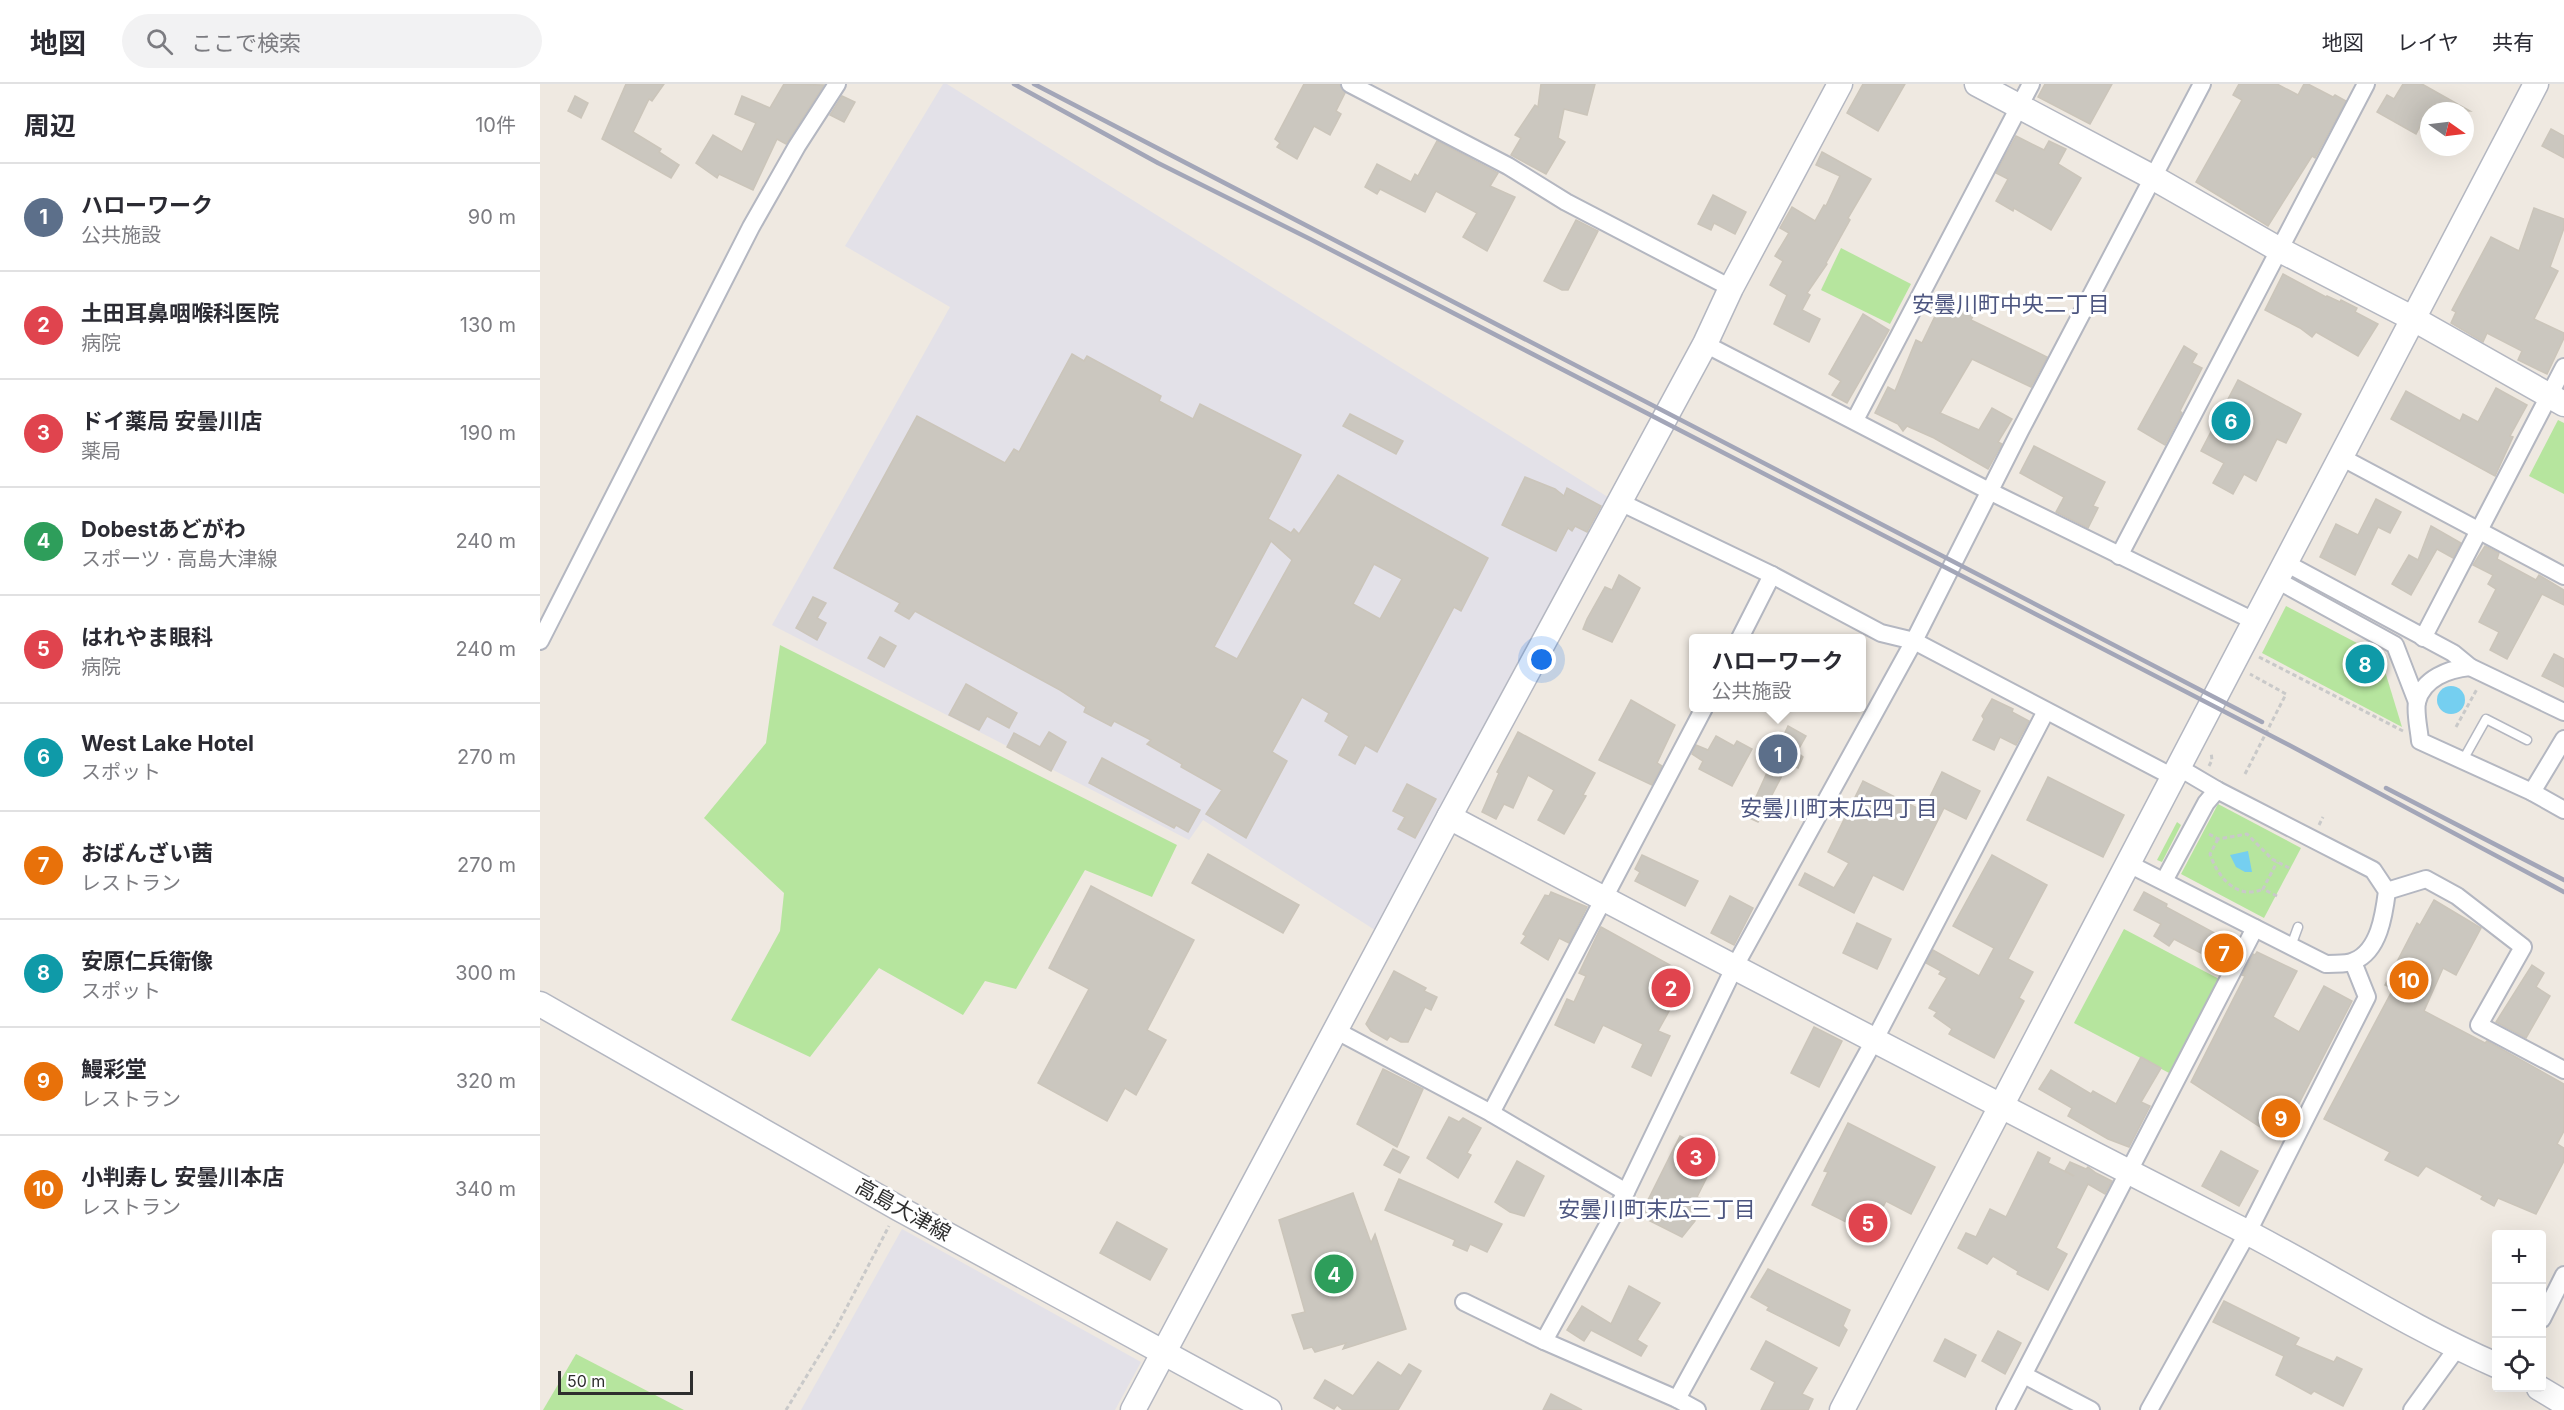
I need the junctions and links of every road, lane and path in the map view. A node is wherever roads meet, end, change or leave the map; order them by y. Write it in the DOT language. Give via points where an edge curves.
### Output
graph roads {
  1 [pos="837,84"];
  2 [pos="1350,84"];
  3 [pos="1840,84"];
  4 [pos="1977,84"];
  5 [pos="2031,84"];
  6 [pos="2202,84"];
  7 [pos="2366,84"];
  8 [pos="2535,84"];
  9 [pos="2019,107"];
  10 [pos="2154,178"];
  11 [pos="2278,249"];
  12 [pos="1731,288"];
  13 [pos="2412,318"];
  14 [pos="1705,344"];
  15 [pos="2564,367"];
  16 [pos="2557,400"];
  17 [pos="1855,420"];
  18 [pos="2339,456"];
  19 [pos="1990,492"];
  20 [pos="1620,502"];
  21 [pos="2480,530"];
  22 [pos="2118,556"];
  23 [pos="2279,571"];
  24 [pos="1773,575"];
  25 [pos="2564,576"];
  26 [pos="2254,621"];
  27 [pos="1743,634"];
  28 [pos="2423,638"];
  29 [pos="540,641"];
  30 [pos="1914,641"];
  31 [pos="2242,648"];
  32 [pos="2470,667"];
  33 [pos="2250,674"];
  34 [pos="2477,689"];
  35 [pos="2417,702"];
  36 [pos="2046,711"];
  37 [pos="1702,712"];
  38 [pos="2564,712"];
  39 [pos="2456,727"];
  40 [pos="2564,739"];
  41 [pos="2527,740"];
  42 [pos="2420,741"];
  43 [pos="2211,747"];
  44 [pos="2212,760"];
  45 [pos="2463,760"];
  46 [pos="2175,772"];
  47 [pos="2245,774"];
  48 [pos="2217,790"];
  49 [pos="2532,792"];
  50 [pos="2564,810"];
  51 [pos="1449,817"];
  52 [pos="2204,830"];
  53 [pos="2218,839"];
  54 [pos="2277,862"];
  55 [pos="2129,864"];
  56 [pos="2291,869"];
  57 [pos="2164,881"];
  58 [pos="2263,889"];
  59 [pos="2387,891"];
  60 [pos="2277,896"];
  61 [pos="1604,899"];
  62 [pos="2298,927"];
  63 [pos="2255,928"];
  64 [pos="2291,946"];
  65 [pos="2353,962"];
  66 [pos="1736,966"];
  67 [pos="540,1004"];
  68 [pos="1335,1030"];
  69 [pos="1875,1039"];
  70 [pos="2564,1070"];
  71 [pos="2001,1107"];
  72 [pos="1491,1113"];
  73 [pos="2129,1172"];
  74 [pos="1626,1192"];
  75 [pos="898,1208"];
  76 [pos="2248,1232"];
  77 [pos="2564,1275"];
  78 [pos="1464,1302"];
  79 [pos="2546,1309"];
  80 [pos="1544,1341"];
  81 [pos="2457,1348"];
  82 [pos="1165,1353"];
  83 [pos="2492,1363"];
  84 [pos="2024,1375"];
  85 [pos="2545,1392"];
  86 [pos="1677,1399"];
  87 [pos="2564,1403"];
  88 [pos="786,1410"];
  89 [pos="1133,1410"];
  90 [pos="1269,1410"];
  91 [pos="1696,1410"];
  92 [pos="1842,1410"];
  93 [pos="2005,1410"];
  94 [pos="2091,1410"];
  95 [pos="2149,1410"];
  96 [pos="2412,1410"];
  1 -- 29 [label="street" via="751,227"];
  2 -- 12 [label="street"];
  3 -- 12 [label="street"];
  4 -- 9 [label="street"];
  5 -- 9 [label="street"];
  6 -- 10 [label="street"];
  7 -- 11 [label="street"];
  8 -- 13 [label="street"];
  9 -- 10 [label="street"];
  9 -- 17 [label="street"];
  10 -- 11 [label="street"];
  10 -- 19 [label="street"];
  11 -- 13 [label="street"];
  11 -- 22 [label="street"];
  12 -- 14 [label="street"];
  13 -- 16 [label="street"];
  13 -- 18 [label="street"];
  14 -- 17 [label="street"];
  14 -- 20 [label="street"];
  15 -- 16 [label="street"];
  16 -- 21 [label="street"];
  17 -- 19 [label="street"];
  18 -- 21 [label="street"];
  18 -- 23 [label="street"];
  19 -- 22 [label="street"];
  19 -- 30 [label="street"];
  20 -- 24 [label="street"];
  20 -- 51 [label="street"];
  21 -- 25 [label="street"];
  21 -- 28 [label="street"];
  22 -- 26 [label="street"];
  23 -- 26 [label="street"];
  23 -- 28 [label="street"];
  23 -- 35 [label="street" via="2395,645"];
  24 -- 27 [label="street"];
  24 -- 30 [label="street" via="1881,633"];
  26 -- 31 [label="street"];
  28 -- 32 [label="street"];
  30 -- 36 [label="street"];
  30 -- 66 [label="street"];
  31 -- 42 [label="path"];
  31 -- 46 [label="street"];
  32 -- 35 [label="street" via="2439,674"];
  32 -- 38 [label="street"];
  33 -- 47 [label="path" via="2286,694"];
  34 -- 39 [label="path"];
  35 -- 42 [label="street"];
  36 -- 46 [label="street"];
  36 -- 69 [label="street"];
  37 -- 61 [label="street"];
  40 -- 49 [label="street"];
  41 -- 45 [label="lane" via="2486,719"];
  42 -- 45 [label="street"];
  43 -- 44 [label="path"];
  45 -- 49 [label="street"];
  46 -- 48 [label="street"];
  46 -- 55 [label="street"];
  48 -- 57 [label="street"];
  48 -- 59 [label="street" via="2373,870"];
  49 -- 50 [label="street"];
  51 -- 61 [label="street"];
  51 -- 68 [label="street"];
  52 -- 53 [label="path"];
  53 -- 54 [label="path" via="2247,834"];
  53 -- 58 [label="path" via="2210,854 2223,880 2243,892"];
  54 -- 56 [label="path"];
  54 -- 58 [label="path"];
  55 -- 57 [label="street"];
  55 -- 71 [label="street"];
  57 -- 63 [label="street"];
  58 -- 60 [label="path"];
  59 -- 65 [label="street" via="2384,921 2367,952"];
  59 -- 70 [label="street" via="2426,879 2457,896 2523,947 2479,1025"];
  61 -- 66 [label="street"];
  61 -- 72 [label="street"];
  62 -- 64 [label="lane"];
  63 -- 64 [label="street"];
  63 -- 73 [label="street"];
  64 -- 65 [label="street" via="2326,964"];
  65 -- 76 [label="street" via="2367,997"];
  66 -- 69 [label="street"];
  66 -- 74 [label="street"];
  67 -- 75 [label="street, 高島大津線"];
  68 -- 72 [label="street"];
  68 -- 82 [label="street"];
  69 -- 71 [label="street"];
  69 -- 86 [label="street"];
  71 -- 73 [label="street"];
  71 -- 92 [label="street"];
  72 -- 74 [label="street"];
  73 -- 76 [label="street"];
  73 -- 84 [label="street"];
  74 -- 80 [label="street"];
  75 -- 82 [label="street, 高島大津線"];
  75 -- 88 [label="path" via="836,1328"];
  76 -- 81 [label="street"];
  76 -- 95 [label="street"];
  77 -- 79 [label="street"];
  78 -- 80 [label="street"];
  80 -- 86 [label="street"];
  81 -- 83 [label="street"];
  81 -- 96 [label="street"];
  82 -- 89 [label="street"];
  82 -- 90 [label="street, 高島大津線"];
  84 -- 93 [label="street"];
  84 -- 94 [label="street"];
  85 -- 87 [label="street"];
  86 -- 91 [label="street"];
}
